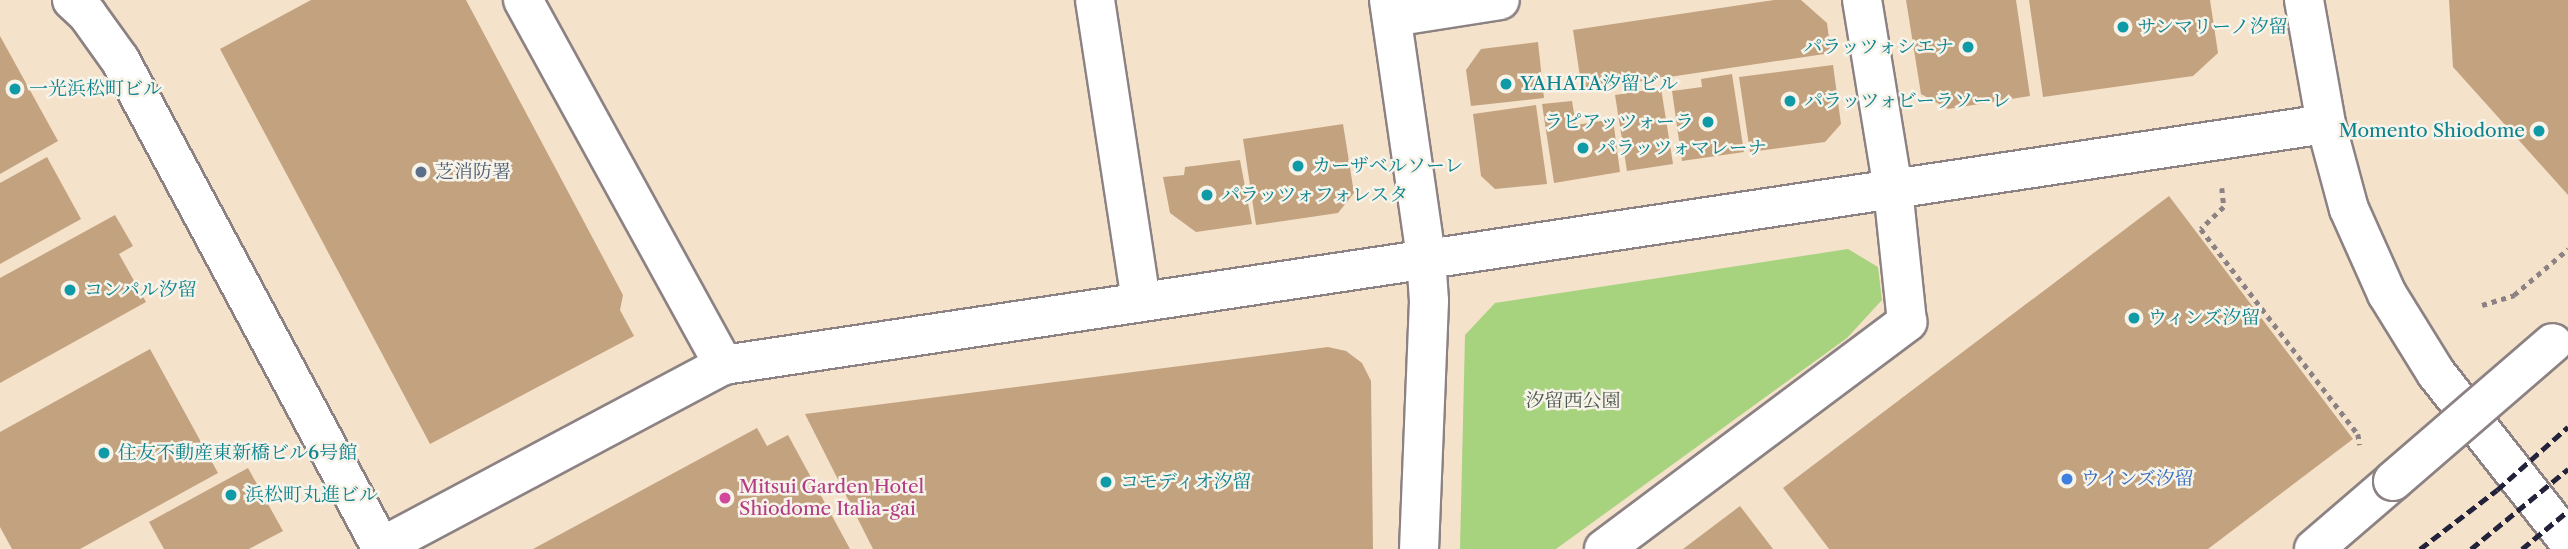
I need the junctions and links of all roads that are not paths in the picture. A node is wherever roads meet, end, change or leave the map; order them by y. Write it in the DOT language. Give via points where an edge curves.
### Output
graph roads {
  1 [pos="72,0"];
  2 [pos="523,0"];
  3 [pos="1095,0"];
  4 [pos="1500,0"];
  5 [pos="1862,0"];
  6 [pos="2304,0"];
  7 [pos="1391,9"];
  8 [pos="2326,124"];
  9 [pos="1893,189"];
  10 [pos="1426,257"];
  11 [pos="1141,300"];
  12 [pos="2560,337"];
  13 [pos="724,365"];
  14 [pos="2568,541"];
  15 [pos="381,548"];
  16 [pos="1419,549"];
  17 [pos="1604,549"];
  18 [pos="2314,549"];
  1 -- 15 [label="street" via="120,60"];
  2 -- 13 [label="street"];
  3 -- 11 [label="street"];
  4 -- 7 [label="street"];
  5 -- 9 [label="street"];
  6 -- 8 [label="street"];
  7 -- 10 [label="street"];
  8 -- 9 [label="street"];
  8 -- 14 [label="street" via="2349,209 2387,294 2436,373"];
  9 -- 10 [label="street"];
  9 -- 17 [label="street" via="1907,322"];
  10 -- 11 [label="street"];
  10 -- 16 [label="street" via="1429,301"];
  11 -- 13 [label="street"];
  12 -- 18 [label="street, bridge"];
  13 -- 15 [label="street"];
}
